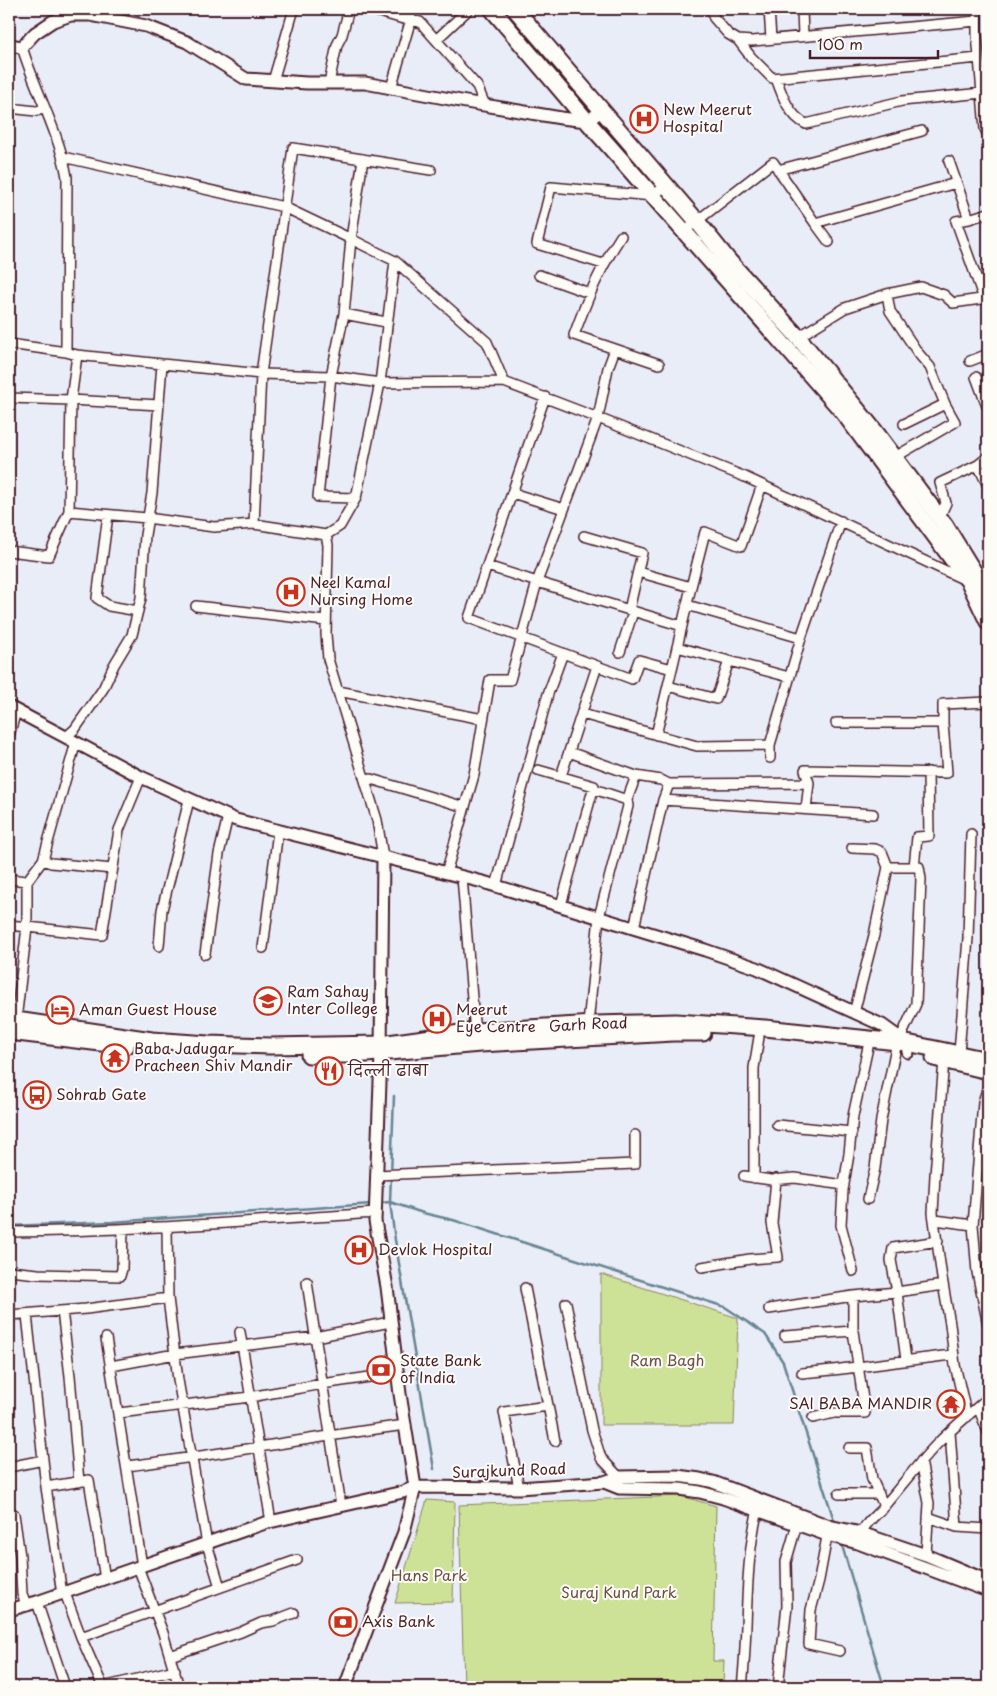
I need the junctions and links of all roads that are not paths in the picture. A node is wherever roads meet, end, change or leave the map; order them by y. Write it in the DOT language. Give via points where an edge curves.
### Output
graph roads {
  1 [pos="294,9"];
  2 [pos="349,9"];
  3 [pos="369,9"];
  4 [pos="410,9"];
  5 [pos="469,9"];
  6 [pos="492,9"];
  7 [pos="515,9"];
  8 [pos="711,9"];
  9 [pos="769,9"];
  10 [pos="802,9"];
  11 [pos="977,9"];
  12 [pos="71,12"];
  13 [pos="411,19"];
  14 [pos="977,21"];
  15 [pos="804,36"];
  16 [pos="771,38"];
  17 [pos="437,39"];
  18 [pos="738,40"];
  19 [pos="9,44"];
  20 [pos="22,47"];
  21 [pos="979,58"];
  22 [pos="776,78"];
  23 [pos="273,81"];
  24 [pos="329,83"];
  25 [pos="391,88"];
  26 [pos="982,93"];
  27 [pos="485,106"];
  28 [pos="9,108"];
  29 [pos="44,109"];
  30 [pos="602,110"];
  31 [pos="587,121"];
  32 [pos="922,131"];
  33 [pos="988,136"];
  34 [pos="63,157"];
  35 [pos="363,159"];
  36 [pos="949,161"];
  37 [pos="431,170"];
  38 [pos="778,170"];
  39 [pos="956,183"];
  40 [pos="666,185"];
  41 [pos="653,196"];
  42 [pos="284,207"];
  43 [pos="988,214"];
  44 [pos="969,219"];
  45 [pos="696,220"];
  46 [pos="815,223"];
  47 [pos="684,231"];
  48 [pos="621,236"];
  49 [pos="351,239"];
  50 [pos="830,242"];
  51 [pos="395,261"];
  52 [pos="603,264"];
  53 [pos="539,275"];
  54 [pos="589,293"];
  55 [pos="886,294"];
  56 [pos="986,299"];
  57 [pos="344,314"];
  58 [pos="386,322"];
  59 [pos="792,342"];
  60 [pos="9,344"];
  61 [pos="615,349"];
  62 [pos="66,352"];
  63 [pos="988,354"];
  64 [pos="77,356"];
  65 [pos="970,361"];
  66 [pos="162,364"];
  67 [pos="659,364"];
  68 [pos="261,374"];
  69 [pos="331,376"];
  70 [pos="976,377"];
  71 [pos="504,382"];
  72 [pos="380,383"];
  73 [pos="9,398"];
  74 [pos="544,398"];
  75 [pos="71,400"];
  76 [pos="945,404"];
  77 [pos="159,405"];
  78 [pos="988,409"];
  79 [pos="598,418"];
  80 [pos="904,424"];
  81 [pos="988,457"];
  82 [pos="978,464"];
  83 [pos="895,466"];
  84 [pos="762,485"];
  85 [pos="988,486"];
  86 [pos="512,493"];
  87 [pos="356,498"];
  88 [pos="564,510"];
  89 [pos="69,511"];
  90 [pos="108,515"];
  91 [pos="147,518"];
  92 [pos="939,518"];
  93 [pos="841,521"];
  94 [pos="254,524"];
  95 [pos="326,535"];
  96 [pos="584,536"];
  97 [pos="9,551"];
  98 [pos="487,566"];
  99 [pos="638,572"];
  100 [pos="975,581"];
  101 [pos="537,582"];
  102 [pos="691,587"];
  103 [pos="988,595"];
  104 [pos="687,604"];
  105 [pos="196,606"];
  106 [pos="629,610"];
  107 [pos="138,611"];
  108 [pos="987,614"];
  109 [pos="326,621"];
  110 [pos="682,626"];
  111 [pos="521,638"];
  112 [pos="801,638"];
  113 [pos="677,647"];
  114 [pos="620,652"];
  115 [pos="562,653"];
  116 [pos="729,661"];
  117 [pos="597,666"];
  118 [pos="672,669"];
  119 [pos="790,677"];
  120 [pos="668,686"];
  121 [pos="338,691"];
  122 [pos="988,702"];
  123 [pos="12,709"];
  124 [pos="582,714"];
  125 [pos="483,719"];
  126 [pos="836,723"];
  127 [pos="942,723"];
  128 [pos="656,735"];
  129 [pos="9,736"];
  130 [pos="71,739"];
  131 [pos="770,745"];
  132 [pos="569,752"];
  133 [pos="770,758"];
  134 [pos="538,770"];
  135 [pos="928,772"];
  136 [pos="561,776"];
  137 [pos="636,776"];
  138 [pos="141,777"];
  139 [pos="364,777"];
  140 [pos="809,783"];
  141 [pos="669,784"];
  142 [pos="594,786"];
  143 [pos="189,800"];
  144 [pos="627,800"];
  145 [pos="663,800"];
  146 [pos="465,807"];
  147 [pos="806,809"];
  148 [pos="874,814"];
  149 [pos="228,816"];
  150 [pos="278,831"];
  151 [pos="971,834"];
  152 [pos="852,848"];
  153 [pos="383,857"];
  154 [pos="43,860"];
  155 [pos="888,867"];
  156 [pos="914,867"];
  157 [pos="112,869"];
  158 [pos="446,873"];
  159 [pos="462,877"];
  160 [pos="9,879"];
  161 [pos="27,881"];
  162 [pos="496,886"];
  163 [pos="561,905"];
  164 [pos="599,917"];
  165 [pos="9,925"];
  166 [pos="27,927"];
  167 [pos="634,928"];
  168 [pos="159,946"];
  169 [pos="263,948"];
  170 [pos="205,954"];
  171 [pos="854,1013"];
  172 [pos="588,1024"];
  173 [pos="12,1026"];
  174 [pos="659,1029"];
  175 [pos="702,1029"];
  176 [pos="786,1035"];
  177 [pos="759,1037"];
  178 [pos="475,1038"];
  179 [pos="901,1045"];
  180 [pos="868,1047"];
  181 [pos="381,1049"];
  182 [pos="959,1053"];
  183 [pos="944,1060"];
  184 [pos="988,1060"];
  185 [pos="988,1071"];
  186 [pos="988,1087"];
  187 [pos="777,1125"];
  188 [pos="852,1132"];
  189 [pos="635,1135"];
  190 [pos="376,1175"];
  191 [pos="744,1176"];
  192 [pos="754,1178"];
  193 [pos="776,1179"];
  194 [pos="844,1185"];
  195 [pos="868,1199"];
  196 [pos="376,1213"];
  197 [pos="935,1220"];
  198 [pos="973,1224"];
  199 [pos="167,1227"];
  200 [pos="123,1229"];
  201 [pos="9,1232"];
  202 [pos="938,1241"];
  203 [pos="702,1266"];
  204 [pos="853,1270"];
  205 [pos="9,1271"];
  206 [pos="307,1282"];
  207 [pos="943,1285"];
  208 [pos="526,1288"];
  209 [pos="897,1292"];
  210 [pos="853,1296"];
  211 [pos="168,1298"];
  212 [pos="566,1303"];
  213 [pos="769,1309"];
  214 [pos="62,1311"];
  215 [pos="9,1315"];
  216 [pos="27,1315"];
  217 [pos="390,1322"];
  218 [pos="988,1325"];
  219 [pos="853,1331"];
  220 [pos="240,1332"];
  221 [pos="785,1336"];
  222 [pos="315,1337"];
  223 [pos="106,1338"];
  224 [pos="242,1347"];
  225 [pos="175,1354"];
  226 [pos="954,1355"];
  227 [pos="906,1360"];
  228 [pos="111,1366"];
  229 [pos="858,1367"];
  230 [pos="397,1373"];
  231 [pos="802,1373"];
  232 [pos="322,1384"];
  233 [pos="250,1397"];
  234 [pos="988,1398"];
  235 [pos="182,1404"];
  236 [pos="548,1406"];
  237 [pos="978,1407"];
  238 [pos="119,1413"];
  239 [pos="967,1417"];
  240 [pos="813,1418"];
  241 [pos="406,1425"];
  242 [pos="950,1432"];
  243 [pos="988,1432"];
  244 [pos="330,1435"];
  245 [pos="555,1441"];
  246 [pos="258,1447"];
  247 [pos="849,1448"];
  248 [pos="190,1459"];
  249 [pos="43,1460"];
  250 [pos="921,1461"];
  251 [pos="127,1466"];
  252 [pos="9,1467"];
  253 [pos="79,1482"];
  254 [pos="619,1483"];
  255 [pos="46,1487"];
  256 [pos="416,1487"];
  257 [pos="519,1488"];
  258 [pos="839,1494"];
  259 [pos="879,1494"];
  260 [pos="340,1506"];
  261 [pos="759,1506"];
  262 [pos="884,1506"];
  263 [pos="14,1514"];
  264 [pos="928,1517"];
  265 [pos="271,1522"];
  266 [pos="797,1524"];
  267 [pos="957,1527"];
  268 [pos="830,1529"];
  269 [pos="988,1529"];
  270 [pos="854,1537"];
  271 [pos="206,1544"];
  272 [pos="926,1555"];
  273 [pos="297,1560"];
  274 [pos="140,1567"];
  275 [pos="105,1579"];
  276 [pos="988,1581"];
  277 [pos="220,1588"];
  278 [pos="988,1591"];
  279 [pos="63,1593"];
  280 [pos="32,1604"];
  281 [pos="9,1610"];
  282 [pos="154,1610"];
  283 [pos="294,1613"];
  284 [pos="81,1637"];
  285 [pos="840,1651"];
  286 [pos="170,1656"];
  287 [pos="175,1670"];
  288 [pos="64,1687"];
  289 [pos="103,1687"];
  290 [pos="179,1687"];
  291 [pos="345,1687"];
  292 [pos="742,1687"];
  293 [pos="778,1687"];
  1 -- 23 [label="street"];
  2 -- 24 [label="street"];
  3 -- 13 [label="street"];
  4 -- 13 [label="street"];
  5 -- 17 [label="street"];
  6 -- 31 [label="main road"];
  7 -- 30 [label="main road"];
  8 -- 18 [label="street" via="714,18"];
  9 -- 16 [label="street"];
  10 -- 15 [label="street"];
  11 -- 14 [label="street"];
  12 -- 20 [label="street" via="36,33"];
  12 -- 23 [label="street" via="146,26 187,42 246,79"];
  13 -- 17 [label="street" via="420,22"];
  13 -- 25 [label="street"];
  14 -- 15 [label="street"];
  14 -- 21 [label="street"];
  15 -- 16 [label="street"];
  16 -- 18 [label="street"];
  17 -- 27 [label="street" via="477,86"];
  18 -- 22 [label="street" via="772,78"];
  19 -- 20 [label="street"];
  20 -- 29 [label="street"];
  21 -- 22 [label="street"];
  21 -- 26 [label="street"];
  22 -- 26 [label="street" via="783,98 798,120 806,124 902,101"];
  23 -- 24 [label="street"];
  24 -- 25 [label="street" via="365,83"];
  25 -- 27 [label="street"];
  26 -- 33 [label="street"];
  27 -- 31 [label="street"];
  28 -- 29 [label="street"];
  29 -- 34 [label="street"];
  30 -- 31 [label="street"];
  30 -- 40 [label="main road"];
  31 -- 41 [label="main road"];
  32 -- 38 [label="street"];
  34 -- 42 [label="street"];
  34 -- 62 [label="street" via="67,177"];
  35 -- 37 [label="street"];
  35 -- 42 [label="street" via="293,148"];
  35 -- 49 [label="street"];
  36 -- 39 [label="street"];
  38 -- 45 [label="street" via="773,162"];
  38 -- 46 [label="street"];
  39 -- 44 [label="street"];
  39 -- 46 [label="street"];
  40 -- 41 [label="street"];
  40 -- 45 [label="main road"];
  41 -- 47 [label="main road"];
  41 -- 52 [label="street" via="551,187 538,244"];
  42 -- 49 [label="street"];
  42 -- 68 [label="street"];
  43 -- 44 [label="street"];
  44 -- 56 [label="street" via="956,222"];
  45 -- 47 [label="street"];
  45 -- 59 [label="main road"];
  46 -- 50 [label="street"];
  47 -- 59 [label="main road"];
  48 -- 52 [label="street"];
  49 -- 51 [label="street"];
  49 -- 57 [label="street"];
  51 -- 58 [label="street"];
  51 -- 71 [label="street" via="487,342"];
  52 -- 54 [label="street"];
  53 -- 54 [label="street"];
  54 -- 61 [label="street" via="574,335"];
  55 -- 56 [label="street" via="921,287 944,295 953,303"];
  55 -- 59 [label="street" via="846,308"];
  55 -- 76 [label="street" via="890,311 930,367"];
  57 -- 58 [label="street"];
  57 -- 69 [label="street"];
  58 -- 72 [label="street"];
  59 -- 83 [label="main road" via="843,412"];
  60 -- 62 [label="street"];
  61 -- 67 [label="street"];
  61 -- 79 [label="street"];
  62 -- 64 [label="street"];
  63 -- 65 [label="street"];
  64 -- 66 [label="street"];
  64 -- 75 [label="street"];
  66 -- 68 [label="street"];
  66 -- 77 [label="street"];
  68 -- 69 [label="street"];
  68 -- 94 [label="street"];
  69 -- 72 [label="street"];
  69 -- 87 [label="street" via="318,497"];
  70 -- 78 [label="street"];
  71 -- 72 [label="street"];
  71 -- 74 [label="street"];
  72 -- 87 [label="street"];
  73 -- 75 [label="street"];
  74 -- 79 [label="street"];
  74 -- 86 [label="street"];
  75 -- 77 [label="street"];
  75 -- 89 [label="street"];
  76 -- 80 [label="street"];
  76 -- 83 [label="street" via="955,422"];
  77 -- 91 [label="street"];
  79 -- 84 [label="street"];
  79 -- 88 [label="street"];
  81 -- 82 [label="street"];
  82 -- 85 [label="street"];
  82 -- 92 [label="street" via="940,483 946,503"];
  83 -- 92 [label="main road"];
  83 -- 100 [label="main road"];
  84 -- 93 [label="street"];
  84 -- 102 [label="street" via="741,546 705,532"];
  86 -- 88 [label="street"];
  86 -- 98 [label="street"];
  87 -- 95 [label="street" via="340,526"];
  88 -- 101 [label="street"];
  89 -- 90 [label="street"];
  89 -- 97 [label="street" via="49,556"];
  90 -- 91 [label="street"];
  90 -- 107 [label="street" via="97,598 109,606"];
  91 -- 94 [label="street" via="214,527"];
  91 -- 107 [label="street"];
  92 -- 100 [label="main road"];
  93 -- 100 [label="street"];
  93 -- 112 [label="street"];
  94 -- 95 [label="street"];
  95 -- 109 [label="street"];
  96 -- 99 [label="street" via="642,553"];
  98 -- 101 [label="street"];
  98 -- 111 [label="street" via="469,618"];
  99 -- 102 [label="street"];
  99 -- 106 [label="street"];
  100 -- 103 [label="main road"];
  100 -- 108 [label="main road"];
  101 -- 106 [label="street"];
  101 -- 111 [label="street"];
  102 -- 104 [label="street"];
  104 -- 110 [label="street"];
  104 -- 112 [label="street"];
  105 -- 109 [label="street"];
  106 -- 110 [label="street"];
  106 -- 114 [label="street" via="633,612"];
  107 -- 130 [label="street" via="132,635 104,689"];
  109 -- 121 [label="street" via="328,659"];
  110 -- 113 [label="street"];
  111 -- 115 [label="street"];
  111 -- 125 [label="street" via="510,680 490,680"];
  112 -- 119 [label="street"];
  113 -- 116 [label="street"];
  113 -- 118 [label="street"];
  115 -- 117 [label="street"];
  115 -- 162 [label="street"];
  116 -- 119 [label="street"];
  116 -- 120 [label="street" via="716,699"];
  117 -- 118 [label="street" via="632,679 639,660"];
  117 -- 124 [label="street"];
  118 -- 120 [label="street"];
  119 -- 131 [label="street"];
  120 -- 128 [label="street"];
  121 -- 125 [label="street"];
  121 -- 139 [label="street"];
  122 -- 127 [label="street" via="943,704"];
  123 -- 129 [label="street"];
  123 -- 130 [label="street"];
  124 -- 128 [label="street"];
  124 -- 132 [label="street"];
  125 -- 146 [label="street"];
  126 -- 127 [label="street"];
  127 -- 135 [label="street" via="947,773"];
  128 -- 131 [label="street" via="697,746"];
  130 -- 138 [label="street"];
  130 -- 154 [label="street"];
  131 -- 133 [label="street"];
  132 -- 136 [label="street"];
  132 -- 137 [label="street"];
  134 -- 136 [label="street"];
  135 -- 140 [label="street" via="806,770"];
  135 -- 156 [label="street" via="930,836 916,837"];
  136 -- 142 [label="street"];
  137 -- 141 [label="street"];
  137 -- 144 [label="street"];
  138 -- 143 [label="street"];
  138 -- 157 [label="street" via="119,830"];
  139 -- 146 [label="street"];
  139 -- 153 [label="street" via="378,820"];
  140 -- 141 [label="street"];
  140 -- 147 [label="street"];
  141 -- 145 [label="street"];
  142 -- 144 [label="street" via="594,789"];
  142 -- 163 [label="street"];
  143 -- 149 [label="street"];
  143 -- 168 [label="street" via="162,910"];
  144 -- 164 [label="street"];
  145 -- 147 [label="street"];
  145 -- 167 [label="street"];
  146 -- 158 [label="street"];
  147 -- 148 [label="street"];
  149 -- 150 [label="street"];
  149 -- 170 [label="street" via="219,854"];
  150 -- 153 [label="street"];
  150 -- 169 [label="street"];
  151 -- 182 [label="street" via="968,938"];
  152 -- 155 [label="street" via="882,852"];
  153 -- 158 [label="street"];
  153 -- 181 [label="street"];
  154 -- 157 [label="street"];
  154 -- 161 [label="street"];
  155 -- 156 [label="street"];
  155 -- 171 [label="street"];
  156 -- 179 [label="street" via="919,867 921,879 916,1004"];
  157 -- 166 [label="street" via="102,935"];
  158 -- 159 [label="street"];
  159 -- 162 [label="street"];
  159 -- 178 [label="street"];
  160 -- 161 [label="street"];
  161 -- 166 [label="street"];
  162 -- 163 [label="street"];
  163 -- 164 [label="street"];
  164 -- 167 [label="street"];
  164 -- 172 [label="street"];
  165 -- 166 [label="street"];
  166 -- 173 [label="street"];
  167 -- 171 [label="street" via="757,968"];
  171 -- 179 [label="street" via="882,1025"];
  172 -- 174 [label="main road, Garh Road"];
  172 -- 178 [label="main road, Garh Road"];
  173 -- 181 [label="main road, Garh Road" via="208,1050"];
  174 -- 175 [label="main road, Garh Road"];
  174 -- 178 [label="main road, Garh Road"];
  175 -- 176 [label="main road, Garh Road"];
  175 -- 177 [label="main road, Garh Road"];
  176 -- 177 [label="main road, Garh Road"];
  176 -- 179 [label="main road, Garh Road"];
  176 -- 180 [label="main road, Garh Road"];
  177 -- 192 [label="street" via="754,1068"];
  178 -- 181 [label="main road, Garh Road"];
  179 -- 180 [label="main road, Garh Road"];
  179 -- 182 [label="main road, Garh Road"];
  179 -- 183 [label="main road, Garh Road"];
  179 -- 195 [label="street" via="882,1120"];
  180 -- 188 [label="street"];
  181 -- 190 [label="street"];
  182 -- 184 [label="main road, Garh Road"];
  183 -- 185 [label="main road, Garh Road"];
  183 -- 197 [label="street" via="935,1174"];
  186 -- 198 [label="street" via="983,1102"];
  187 -- 188 [label="street"];
  188 -- 194 [label="street"];
  189 -- 190 [label="street" via="635,1164"];
  190 -- 196 [label="street"];
  191 -- 192 [label="street"];
  192 -- 193 [label="street"];
  193 -- 194 [label="street" via="795,1178"];
  193 -- 203 [label="street" via="772,1223 778,1257"];
  194 -- 204 [label="street" via="841,1225"];
  196 -- 199 [label="street"];
  196 -- 217 [label="street"];
  197 -- 198 [label="street"];
  197 -- 202 [label="street"];
  198 -- 218 [label="street" via="977,1272"];
  199 -- 200 [label="street"];
  199 -- 211 [label="street"];
  200 -- 201 [label="street"];
  200 -- 205 [label="street" via="120,1276"];
  202 -- 207 [label="street"];
  202 -- 209 [label="street" via="893,1248 891,1260"];
  206 -- 222 [label="street"];
  207 -- 209 [label="street"];
  207 -- 226 [label="street"];
  208 -- 236 [label="street"];
  209 -- 210 [label="street"];
  209 -- 227 [label="street"];
  210 -- 213 [label="street"];
  210 -- 219 [label="street"];
  211 -- 214 [label="street"];
  211 -- 225 [label="street"];
  212 -- 254 [label="street" via="592,1430 601,1458"];
  214 -- 216 [label="street"];
  214 -- 253 [label="street"];
  215 -- 216 [label="street"];
  216 -- 249 [label="street"];
  217 -- 222 [label="street"];
  217 -- 230 [label="street"];
  219 -- 221 [label="street"];
  219 -- 229 [label="street"];
  220 -- 224 [label="street"];
  222 -- 224 [label="street"];
  222 -- 232 [label="street"];
  223 -- 228 [label="street"];
  224 -- 225 [label="street"];
  224 -- 233 [label="street"];
  225 -- 228 [label="street"];
  225 -- 235 [label="street"];
  226 -- 227 [label="street"];
  226 -- 239 [label="street"];
  227 -- 229 [label="street"];
  228 -- 238 [label="street"];
  229 -- 231 [label="street"];
  229 -- 240 [label="street" via="865,1413 834,1413"];
  230 -- 232 [label="street"];
  230 -- 241 [label="street"];
  232 -- 233 [label="street"];
  232 -- 244 [label="street"];
  233 -- 235 [label="street"];
  233 -- 246 [label="street"];
  234 -- 237 [label="street"];
  235 -- 238 [label="street"];
  235 -- 248 [label="street"];
  236 -- 245 [label="street"];
  236 -- 257 [label="street" via="504,1412"];
  237 -- 239 [label="street"];
  237 -- 243 [label="street"];
  238 -- 251 [label="street"];
  239 -- 242 [label="street"];
  241 -- 244 [label="street"];
  241 -- 256 [label="street"];
  242 -- 250 [label="street"];
  242 -- 267 [label="street"];
  244 -- 246 [label="street"];
  244 -- 260 [label="street"];
  246 -- 248 [label="street"];
  246 -- 265 [label="street"];
  247 -- 259 [label="street" via="867,1448 872,1479"];
  248 -- 251 [label="street"];
  248 -- 271 [label="street"];
  249 -- 252 [label="street"];
  249 -- 255 [label="street"];
  250 -- 262 [label="street"];
  250 -- 264 [label="street" via="929,1503"];
  251 -- 274 [label="street"];
  253 -- 255 [label="street"];
  253 -- 275 [label="street" via="89,1480"];
  254 -- 257 [label="street, Surajkund Road"];
  254 -- 261 [label="street" via="679,1488"];
  255 -- 279 [label="street"];
  256 -- 257 [label="street, Surajkund Road"];
  256 -- 260 [label="street, Surajkund Road"];
  256 -- 291 [label="street" via="404,1532"];
  258 -- 259 [label="street"];
  259 -- 262 [label="street"];
  260 -- 265 [label="street, Surajkund Road"];
  261 -- 266 [label="street"];
  261 -- 268 [label="street"];
  261 -- 292 [label="street" via="750,1558"];
  262 -- 270 [label="street"];
  263 -- 280 [label="street" via="22,1594"];
  264 -- 267 [label="street"];
  264 -- 272 [label="street"];
  265 -- 271 [label="street, Surajkund Road"];
  266 -- 268 [label="street"];
  266 -- 293 [label="street" via="786,1562 787,1606"];
  267 -- 269 [label="street"];
  268 -- 270 [label="street"];
  268 -- 285 [label="street" via="811,1610 809,1644"];
  270 -- 272 [label="street"];
  270 -- 278 [label="street"];
  271 -- 274 [label="street, Surajkund Road"];
  271 -- 277 [label="street"];
  272 -- 276 [label="street"];
  273 -- 277 [label="street"];
  274 -- 275 [label="street, Surajkund Road"];
  274 -- 282 [label="street"];
  275 -- 279 [label="street, Surajkund Road"];
  277 -- 282 [label="street"];
  279 -- 280 [label="street, Surajkund Road"];
  279 -- 284 [label="street"];
  280 -- 281 [label="street, Surajkund Road"];
  280 -- 288 [label="street"];
  282 -- 284 [label="street"];
  282 -- 286 [label="street"];
  283 -- 286 [label="street"];
  284 -- 289 [label="street"];
  286 -- 287 [label="street"];
  287 -- 289 [label="street"];
  287 -- 290 [label="street"];
}
